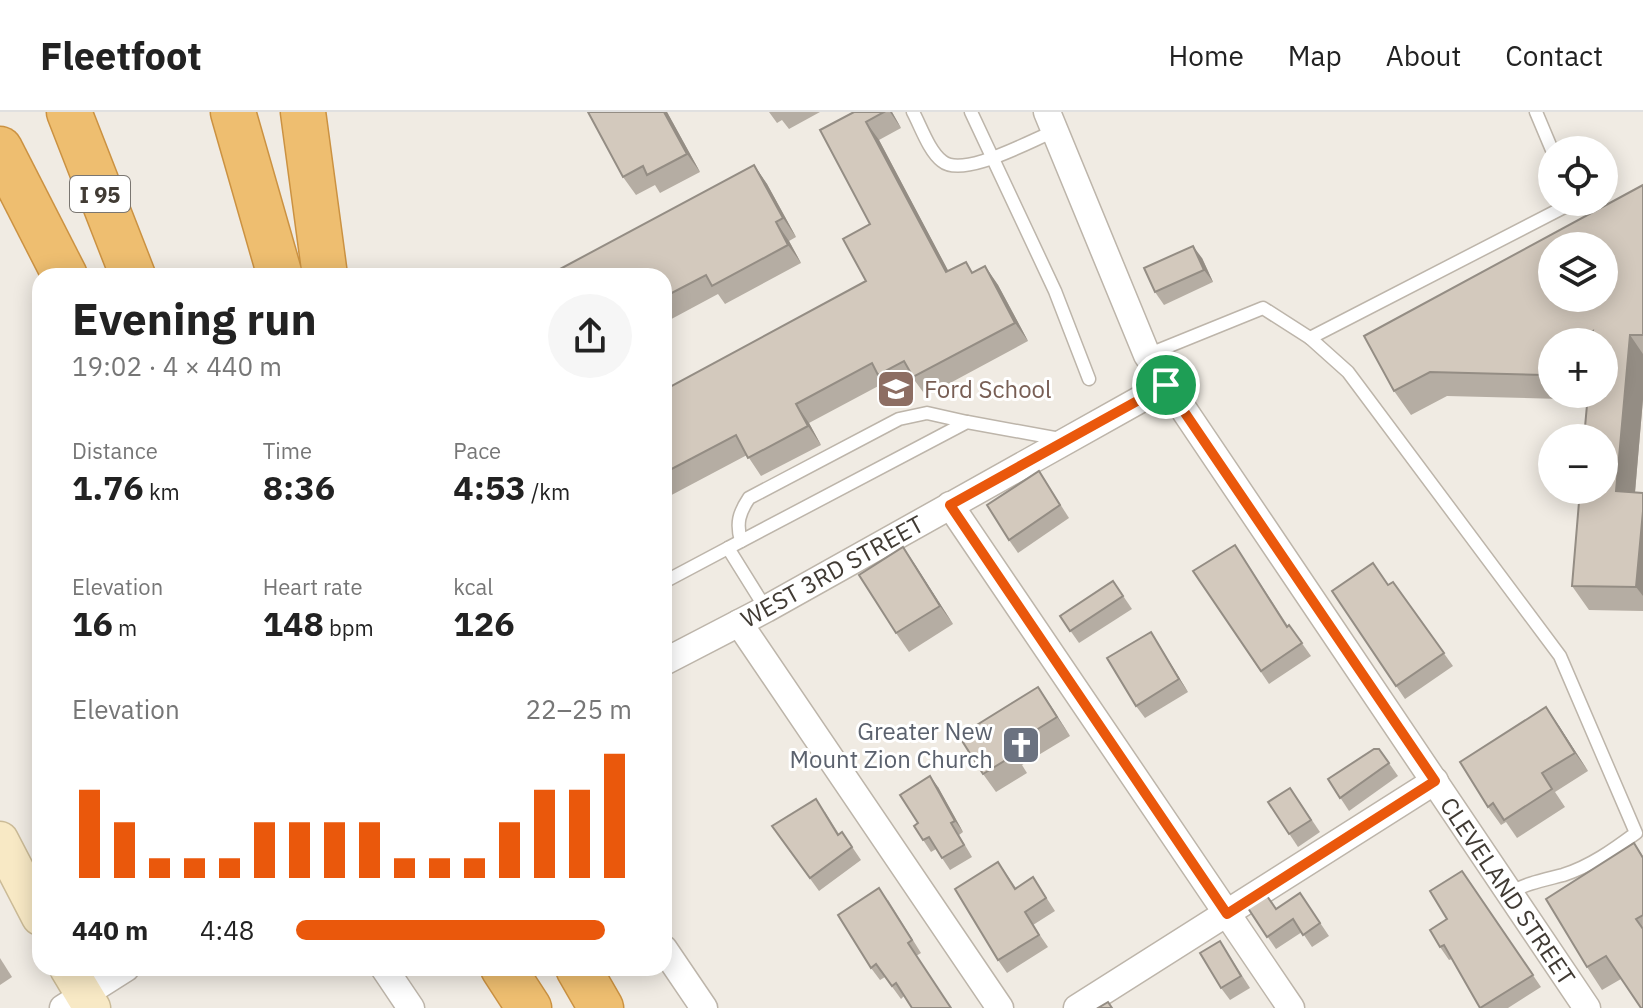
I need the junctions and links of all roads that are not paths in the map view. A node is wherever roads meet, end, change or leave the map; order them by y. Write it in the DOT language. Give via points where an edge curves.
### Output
graph roads {
  1 [pos="69,112"];
  2 [pos="233,112"];
  3 [pos="303,112"];
  4 [pos="913,112"];
  5 [pos="971,112"];
  6 [pos="1536,112"];
  7 [pos="1051,122"];
  8 [pos="1546,136"];
  9 [pos="0,149"];
  10 [pos="993,156"];
  11 [pos="1547,216"];
  12 [pos="61,268"];
  13 [pos="130,268"];
  14 [pos="278,268"];
  15 [pos="324,268"];
  16 [pos="1310,338"];
  17 [pos="1147,355"];
  18 [pos="1089,379"];
  19 [pos="1166,385"];
  20 [pos="967,422"];
  21 [pos="1067,441"];
  22 [pos="950,505"];
  23 [pos="741,541"];
  24 [pos="728,548"];
  25 [pos="672,578"];
  26 [pos="766,609"];
  27 [pos="739,623"];
  28 [pos="672,658"];
  29 [pos="1435,781"];
  30 [pos="0,840"];
  31 [pos="1509,893"];
  32 [pos="32,902"];
  33 [pos="1227,914"];
  34 [pos="672,961"];
  35 [pos="111,976"];
  36 [pos="389,976"];
  37 [pos="508,976"];
  38 [pos="583,976"];
  39 [pos="77,995"];
  40 [pos="411,1008"];
  41 [pos="529,1008"];
  42 [pos="601,1008"];
  43 [pos="704,1008"];
  44 [pos="1000,1008"];
  45 [pos="1077,1008"];
  46 [pos="1291,1008"];
  47 [pos="1587,1008"];
  1 -- 13 [label="highway, I 95"];
  2 -- 14 [label="highway"];
  3 -- 15 [label="highway"];
  4 -- 10 [label="lane" via="945,164 970,166"];
  5 -- 10 [label="lane"];
  6 -- 8 [label="lane"];
  7 -- 10 [label="lane"];
  7 -- 17 [label="street, CLEVELAND STREET"];
  9 -- 12 [label="highway"];
  10 -- 18 [label="lane"];
  11 -- 16 [label="lane"];
  16 -- 17 [label="lane" via="1263,308"];
  16 -- 31 [label="lane" via="1348,372 1560,656 1636,833 1601,859"];
  17 -- 19 [label="street, CLEVELAND STREET"];
  19 -- 21 [label="street, WEST 3RD STREET"];
  19 -- 29 [label="street, CLEVELAND STREET"];
  20 -- 21 [label="lane"];
  20 -- 23 [label="lane"];
  20 -- 23 [label="lane" via="927,413 899,419 749,498 740,511"];
  21 -- 22 [label="street, WEST 3RD STREET"];
  22 -- 26 [label="street, WEST 3RD STREET"];
  22 -- 33 [label="street"];
  23 -- 24 [label="lane"];
  24 -- 25 [label="lane"];
  24 -- 26 [label="lane"];
  26 -- 27 [label="street, WEST 3RD STREET"];
  27 -- 28 [label="street, WEST 3RD STREET"];
  27 -- 44 [label="street"];
  29 -- 31 [label="street, CLEVELAND STREET"];
  29 -- 33 [label="street"];
  30 -- 32 [label="street"];
  31 -- 47 [label="street, CLEVELAND STREET"];
  33 -- 45 [label="street"];
  33 -- 46 [label="street"];
  34 -- 43 [label="street"];
  35 -- 39 [label="street"];
  36 -- 40 [label="street"];
  37 -- 41 [label="highway"];
  38 -- 42 [label="highway"];
}
